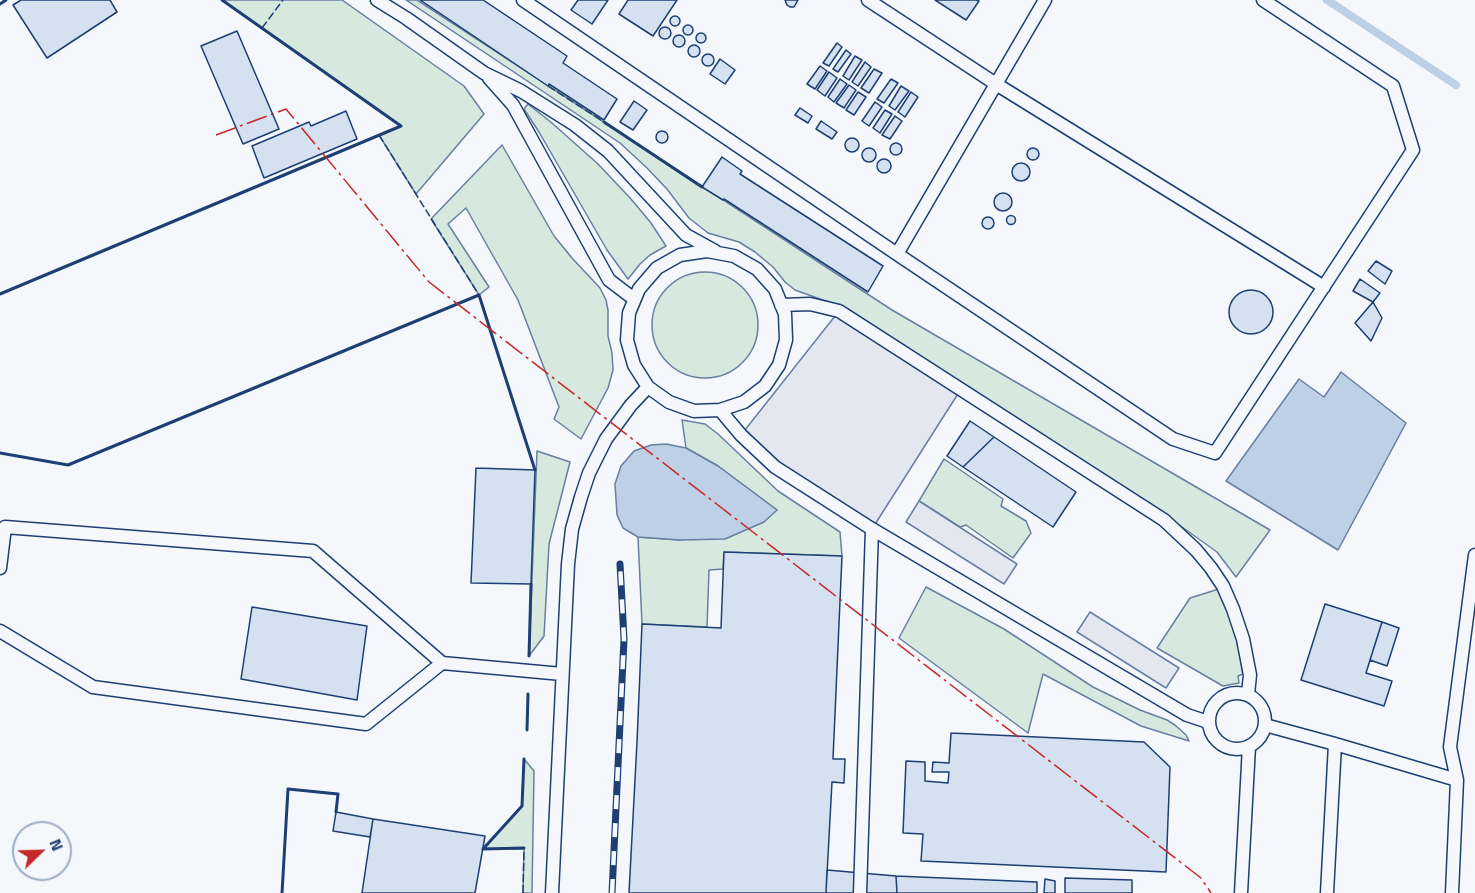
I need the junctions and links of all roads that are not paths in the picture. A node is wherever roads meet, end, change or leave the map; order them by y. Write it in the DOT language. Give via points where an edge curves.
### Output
graph roads {
  1 [pos="377,0"];
  2 [pos="523,0"];
  3 [pos="868,0"];
  4 [pos="1046,0"];
  5 [pos="1263,0"];
  6 [pos="484,73"];
  7 [pos="996,84"];
  8 [pos="718,253"];
  9 [pos="897,254"];
  10 [pos="1324,287"];
  11 [pos="634,299"];
  12 [pos="781,305"];
  13 [pos="648,387"];
  14 [pos="720,410"];
  15 [pos="872,529"];
  16 [pos="1475,555"];
  17 [pos="0,568"];
  18 [pos="0,631"];
  19 [pos="442,663"];
  20 [pos="562,674"];
  21 [pos="1248,694"];
  22 [pos="1208,722"];
  23 [pos="1265,725"];
  24 [pos="1335,744"];
  25 [pos="1249,746"];
  26 [pos="1457,780"];
  27 [pos="552,893"];
  28 [pos="860,893"];
  29 [pos="1241,893"];
  30 [pos="1327,893"];
  31 [pos="1452,893"];
  1 -- 6 [label="lane"];
  2 -- 9 [label="lane"];
  3 -- 7 [label="lane"];
  4 -- 7 [label="lane"];
  5 -- 10 [label="lane" via="1394,86 1413,150"];
  6 -- 8 [label="lane" via="575,125 608,151 686,235"];
  6 -- 11 [label="lane" via="513,105 609,280"];
  7 -- 9 [label="lane"];
  7 -- 10 [label="lane"];
  8 -- 11 [label="lane" via="680,255 657,268"];
  8 -- 12 [label="lane" via="734,256 757,269 775,289"];
  9 -- 10 [label="lane" via="1173,439 1215,453"];
  11 -- 13 [label="lane" via="628,314 627,340 634,365"];
  12 -- 14 [label="lane" via="786,340 780,365 765,386 744,402"];
  12 -- 21 [label="lane" via="810,304 839,311 1164,520 1204,559 1223,586 1243,639 1250,675"];
  13 -- 14 [label="lane" via="669,402 694,411"];
  13 -- 20 [label="lane" via="606,439 581,497 567,564"];
  14 -- 15 [label="lane" via="775,467"];
  15 -- 22 [label="lane" via="1187,715"];
  15 -- 28 [label="lane"];
  16 -- 26 [label="lane" via="1450,747"];
  17 -- 19 [label="lane" via="5,527 313,551"];
  18 -- 19 [label="lane" via="93,687 366,724"];
  19 -- 20 [label="lane"];
  20 -- 27 [label="lane"];
  21 -- 22 [label="lane" via="1238,692 1220,697 1213,704"];
  21 -- 23 [label="lane" via="1261,707"];
  22 -- 25 [label="lane" via="1210,732 1222,745 1231,749"];
  23 -- 24 [label="lane"];
  23 -- 25 [label="lane" via="1257,741"];
  24 -- 26 [label="lane"];
  24 -- 30 [label="lane"];
  25 -- 29 [label="lane"];
  26 -- 31 [label="lane"];
}
